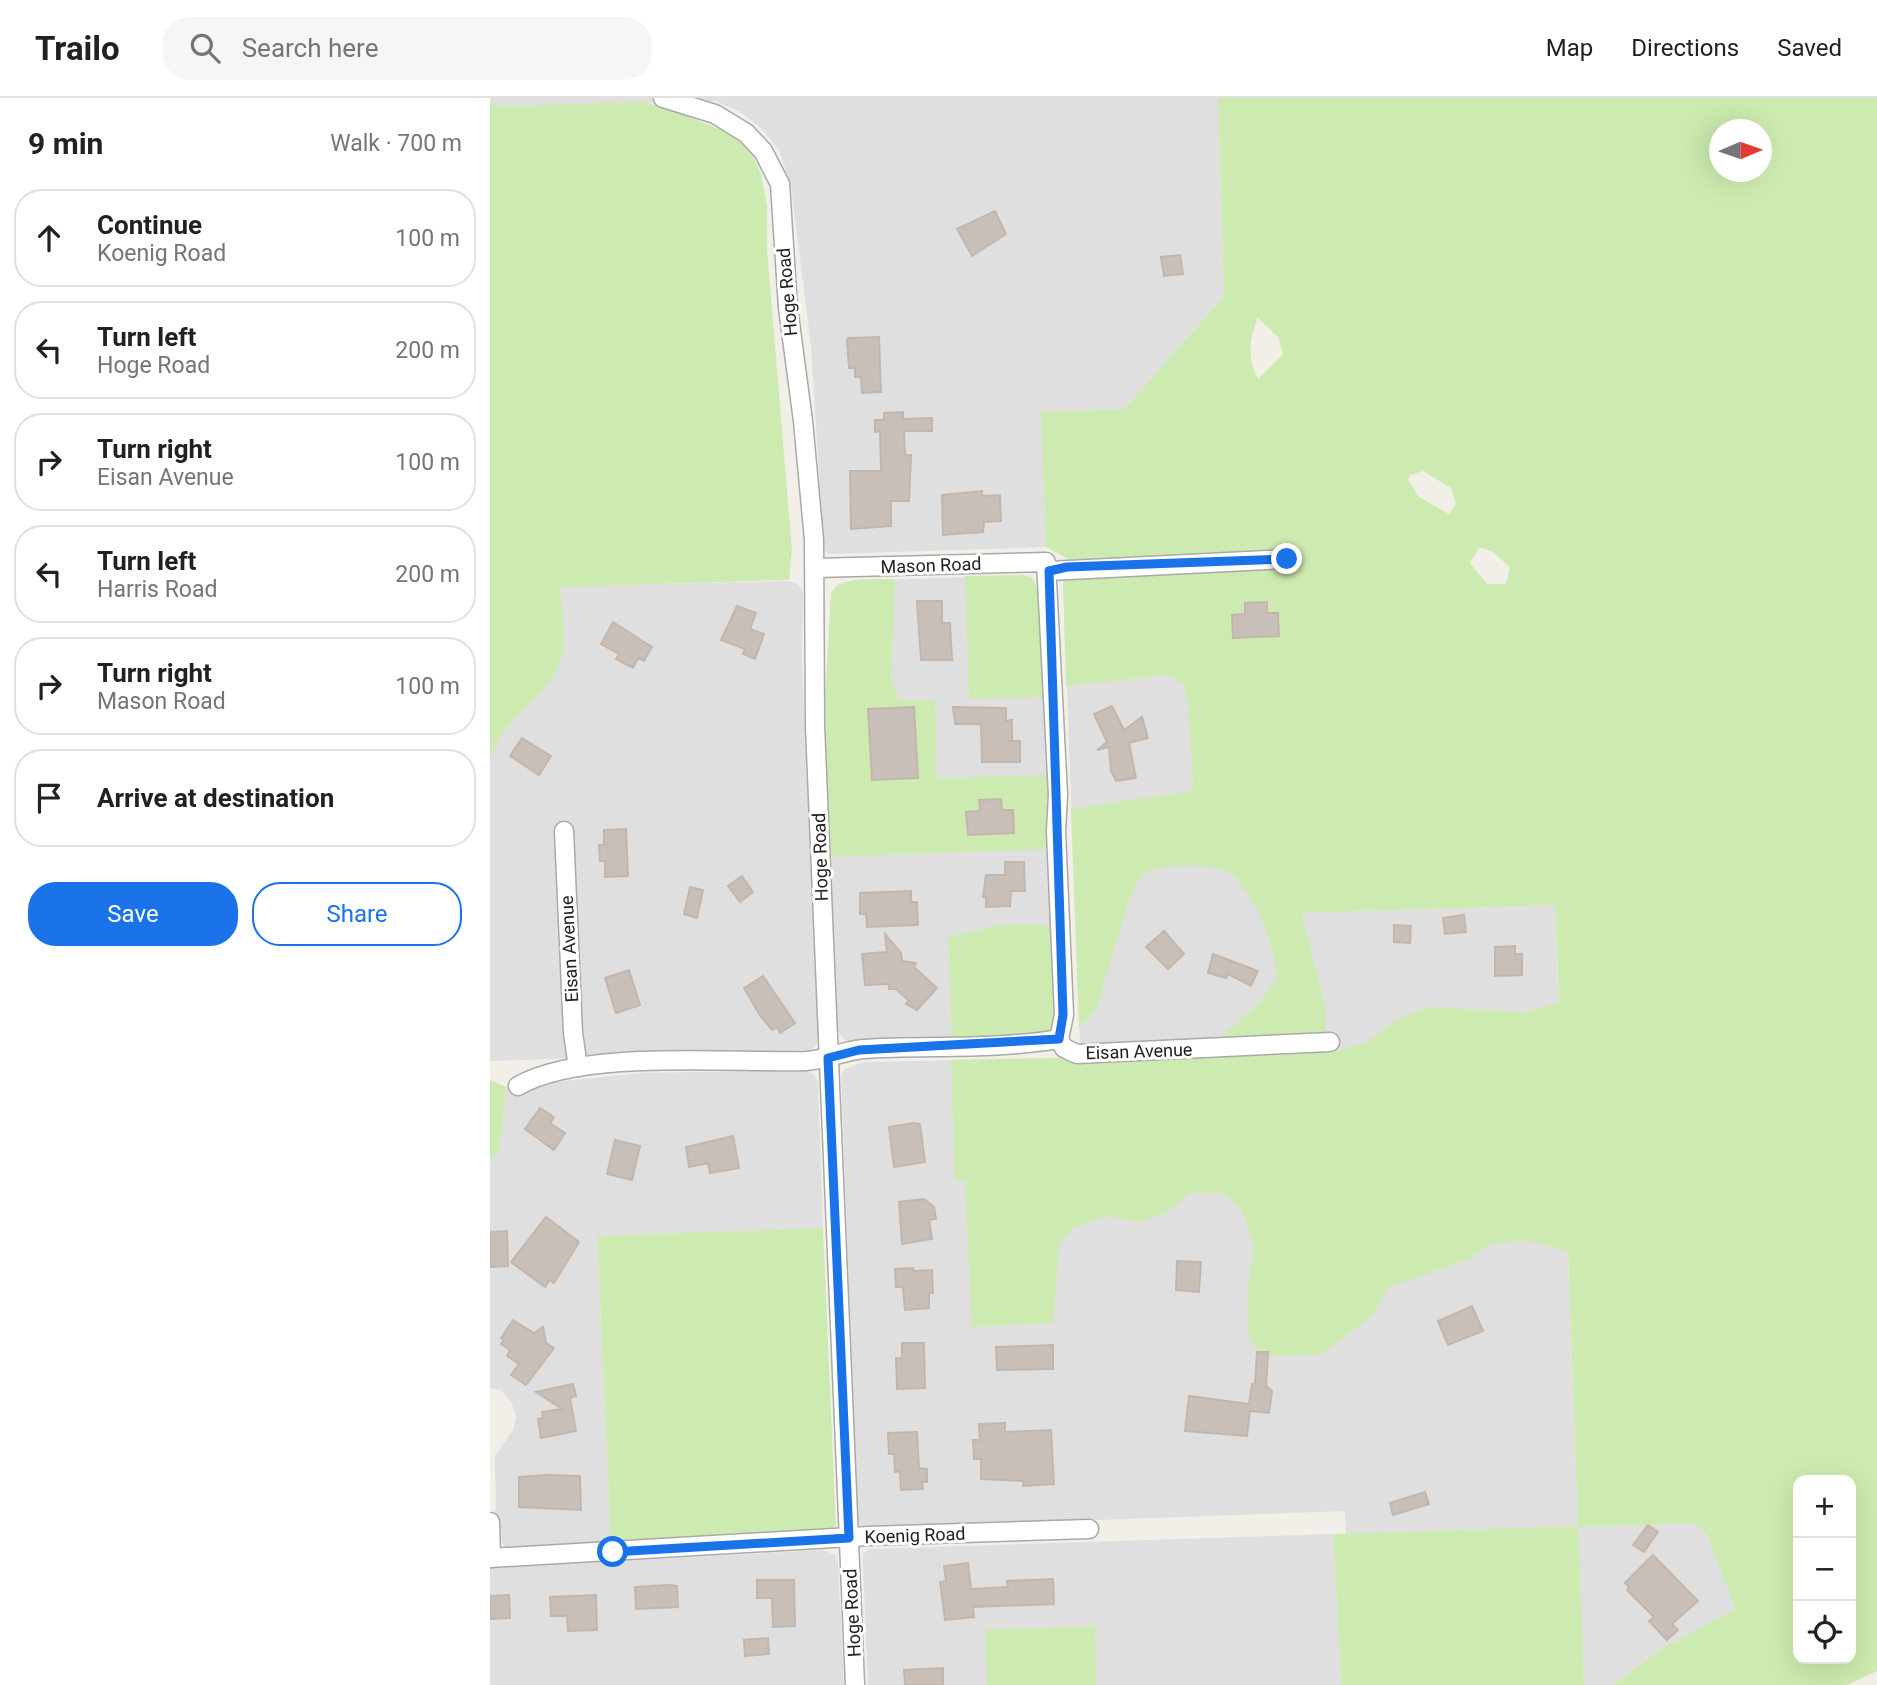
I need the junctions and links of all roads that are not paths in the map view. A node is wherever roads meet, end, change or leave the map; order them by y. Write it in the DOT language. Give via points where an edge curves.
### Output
graph roads {
  1 [pos="663,98"];
  2 [pos="1287,559"];
  3 [pos="1048,566"];
  4 [pos="815,568"];
  5 [pos="564,831"];
  6 [pos="1059,1039"];
  7 [pos="1330,1042"];
  8 [pos="828,1058"];
  9 [pos="578,1067"];
  10 [pos="518,1086"];
  11 [pos="490,1522"];
  12 [pos="1089,1529"];
  13 [pos="849,1538"];
  14 [pos="490,1558"];
  15 [pos="855,1685"];
  1 -- 4 [label="street, Hoge Road" via="715,114 746,133 764,150 780,184"];
  2 -- 3 [label="street, Mason Road"];
  3 -- 4 [label="street, Mason Road"];
  3 -- 6 [label="street" via="1063,1015"];
  4 -- 8 [label="street, Hoge Road" via="815,726"];
  5 -- 9 [label="street, Eisan Avenue"];
  6 -- 7 [label="street, Eisan Avenue" via="1064,1048 1077,1054"];
  6 -- 8 [label="street" via="859,1050"];
  8 -- 9 [label="street"];
  8 -- 13 [label="street, Hoge Road"];
  9 -- 10 [label="street"];
  11 -- 14 [label="street"];
  12 -- 13 [label="street, Koenig Road"];
  13 -- 14 [label="street, Koenig Road"];
  13 -- 15 [label="street, Hoge Road"];
}
